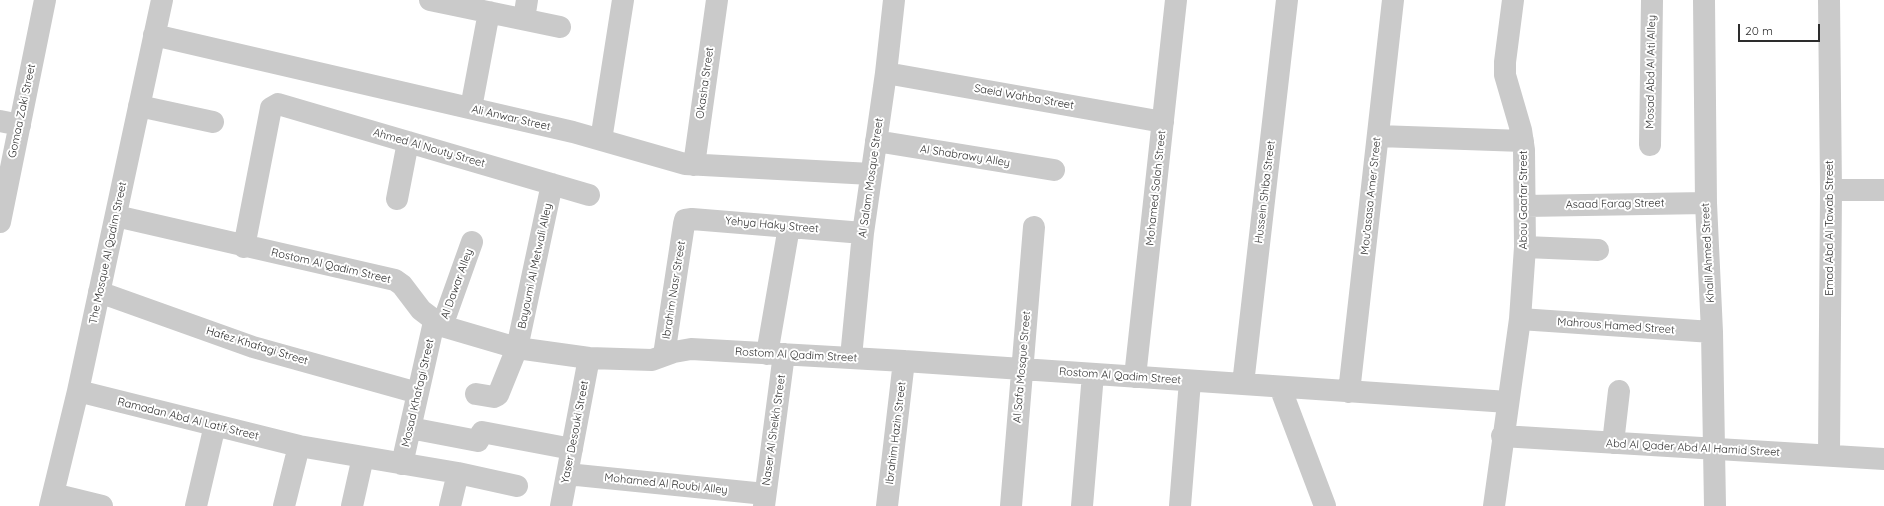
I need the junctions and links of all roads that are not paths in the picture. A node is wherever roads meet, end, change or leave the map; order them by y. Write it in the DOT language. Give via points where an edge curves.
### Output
graph roads {
  1 [pos="45,0"];
  2 [pos="162,0"];
  3 [pos="623,0"];
  4 [pos="717,0"];
  5 [pos="894,0"];
  6 [pos="1176,0"];
  7 [pos="1287,0"];
  8 [pos="1394,0"];
  9 [pos="1513,0"];
  10 [pos="1652,0"];
  11 [pos="1704,0"];
  12 [pos="1829,0"];
  13 [pos="442,1"];
  14 [pos="526,10"];
  15 [pos="490,12"];
  16 [pos="560,27"];
  17 [pos="154,35"];
  18 [pos="886,72"];
  19 [pos="140,106"];
  20 [pos="471,108"];
  21 [pos="213,122"];
  22 [pos="1163,122"];
  23 [pos="10,123"];
  24 [pos="1378,136"];
  25 [pos="600,140"];
  26 [pos="876,141"];
  27 [pos="1523,141"];
  28 [pos="408,142"];
  29 [pos="1650,145"];
  30 [pos="694,165"];
  31 [pos="1054,170"];
  32 [pos="871,174"];
  33 [pos="552,184"];
  34 [pos="1831,190"];
  35 [pos="1884,190"];
  36 [pos="589,195"];
  37 [pos="397,199"];
  38 [pos="1706,203"];
  39 [pos="1525,206"];
  40 [pos="116,216"];
  41 [pos="0,222"];
  42 [pos="684,224"];
  43 [pos="789,227"];
  44 [pos="1034,227"];
  45 [pos="863,233"];
  46 [pos="472,242"];
  47 [pos="244,247"];
  48 [pos="1525,247"];
  49 [pos="1598,250"];
  50 [pos="99,292"];
  51 [pos="1520,319"];
  52 [pos="438,324"];
  53 [pos="1712,332"];
  54 [pos="517,348"];
  55 [pos="776,354"];
  56 [pos="664,355"];
  57 [pos="851,357"];
  58 [pos="589,358"];
  59 [pos="904,361"];
  60 [pos="1022,369"];
  61 [pos="1093,374"];
  62 [pos="1135,377"];
  63 [pos="1190,380"];
  64 [pos="1243,384"];
  65 [pos="1280,387"];
  66 [pos="78,391"];
  67 [pos="1619,391"];
  68 [pos="1349,392"];
  69 [pos="418,393"];
  70 [pos="476,394"];
  71 [pos="1508,402"];
  72 [pos="215,426"];
  73 [pos="410,428"];
  74 [pos="1502,436"];
  75 [pos="1613,443"];
  76 [pos="299,446"];
  77 [pos="1714,449"];
  78 [pos="572,450"];
  79 [pos="1829,455"];
  80 [pos="363,457"];
  81 [pos="1884,459"];
  82 [pos="402,464"];
  83 [pos="458,473"];
  84 [pos="567,474"];
  85 [pos="517,486"];
  86 [pos="51,500"];
  87 [pos="765,500"];
  88 [pos="102,506"];
  89 [pos="196,506"];
  90 [pos="284,506"];
  91 [pos="352,506"];
  92 [pos="450,506"];
  93 [pos="561,506"];
  94 [pos="887,506"];
  95 [pos="1011,506"];
  96 [pos="1082,506"];
  97 [pos="1180,506"];
  98 [pos="1325,506"];
  99 [pos="1494,506"];
  100 [pos="1715,506"];
  1 -- 23 [label="street, Gomaa Zaki Street"];
  2 -- 17 [label="street, The Mosque Al Qadim Street"];
  3 -- 25 [label="street"];
  4 -- 30 [label="street, Okasha Street"];
  5 -- 18 [label="street, Al Salam Mosque Street"];
  6 -- 22 [label="street, Mohamed Salah Street"];
  7 -- 64 [label="street, Hussein Shiba Street"];
  8 -- 24 [label="street, Mou'asasa Amer Street"];
  9 -- 27 [label="street, Abou Gaafar Street" via="1505,75"];
  10 -- 29 [label="street, Mosad Abd Al Ati Alley"];
  11 -- 38 [label="street, Khalil Ahmed Street"];
  12 -- 34 [label="street, Emad Abd Al Tawab Street"];
  13 -- 15 [label="street"];
  14 -- 15 [label="street"];
  14 -- 16 [label="street"];
  15 -- 20 [label="street"];
  17 -- 19 [label="street, The Mosque Al Qadim Street"];
  17 -- 20 [label="street, Ali Anwar Street"];
  18 -- 22 [label="street, Saeid Wahba Street"];
  18 -- 26 [label="street, Al Salam Mosque Street"];
  19 -- 21 [label="street"];
  19 -- 40 [label="street, The Mosque Al Qadim Street"];
  20 -- 25 [label="street, Ali Anwar Street"];
  22 -- 62 [label="street, Mohamed Salah Street"];
  23 -- 41 [label="street, Gomaa Zaki Street"];
  24 -- 27 [label="street"];
  24 -- 68 [label="street, Mou'asasa Amer Street"];
  25 -- 30 [label="street, Ali Anwar Street"];
  26 -- 31 [label="street, Al Shabrawy Alley"];
  26 -- 32 [label="street, Al Salam Mosque Street"];
  27 -- 39 [label="street, Abou Gaafar Street"];
  28 -- 33 [label="street, Ahmed Al Nouty Street"];
  28 -- 37 [label="street"];
  28 -- 47 [label="street, Ahmed Al Nouty Street" via="278,104 271,108"];
  30 -- 32 [label="street, Ali Anwar Street"];
  32 -- 45 [label="street, Al Salam Mosque Street"];
  33 -- 36 [label="street, Ahmed Al Nouty Street"];
  33 -- 54 [label="street, Bayoumi Al Metwali Alley"];
  34 -- 35 [label="street"];
  34 -- 79 [label="street, Emad Abd Al Tawab Street"];
  38 -- 39 [label="street, Asaad Farag Street"];
  38 -- 53 [label="street, Khalil Ahmed Street"];
  39 -- 48 [label="street, Abou Gaafar Street"];
  40 -- 47 [label="street, Rostom Al Qadim Street"];
  40 -- 50 [label="street, The Mosque Al Qadim Street"];
  42 -- 43 [label="street, Yehya Haky Street" via="686,220 692,219"];
  42 -- 56 [label="street, Ibrahim Nasr Street"];
  43 -- 45 [label="street, Yehya Haky Street"];
  43 -- 55 [label="street, Naser Al Sheikh Street"];
  44 -- 60 [label="street, Al Safa Mosque Street"];
  45 -- 57 [label="street, Al Salam Mosque Street"];
  46 -- 52 [label="street, Al Dawar Alley"];
  47 -- 52 [label="street, Rostom Al Qadim Street" via="395,280 402,285 421,310"];
  48 -- 49 [label="street"];
  48 -- 51 [label="street, Abou Gaafar Street"];
  50 -- 66 [label="street, The Mosque Al Qadim Street"];
  50 -- 69 [label="street, Hafez Khafagi Street" via="254,347"];
  51 -- 53 [label="street, Mahrous Hamed Street"];
  51 -- 71 [label="street, Abou Gaafar Street"];
  52 -- 54 [label="street, Rostom Al Qadim Street"];
  52 -- 69 [label="street, Mosad Khafagi Street"];
  53 -- 77 [label="street, Khalil Ahmed Street"];
  54 -- 58 [label="street, Rostom Al Qadim Street"];
  54 -- 70 [label="street, Bayoumi Al Metwali Alley" via="498,395 494,397"];
  55 -- 56 [label="street, Rostom Al Qadim Street" via="692,349"];
  55 -- 57 [label="street, Rostom Al Qadim Street"];
  55 -- 87 [label="street, Naser Al Sheikh Street"];
  56 -- 58 [label="street, Rostom Al Qadim Street" via="652,360"];
  57 -- 59 [label="street, Rostom Al Qadim Street"];
  58 -- 78 [label="street, Yaser Desouki Street"];
  59 -- 60 [label="street, Rostom Al Qadim Street"];
  59 -- 94 [label="street, Ibrahim Hazin Street"];
  60 -- 61 [label="street, Rostom Al Qadim Street"];
  60 -- 95 [label="street, Al Safa Mosque Street"];
  61 -- 62 [label="street, Rostom Al Qadim Street"];
  61 -- 96 [label="street"];
  62 -- 63 [label="street, Rostom Al Qadim Street"];
  63 -- 64 [label="street, Rostom Al Qadim Street"];
  63 -- 97 [label="street"];
  64 -- 65 [label="street, Rostom Al Qadim Street"];
  65 -- 68 [label="street, Rostom Al Qadim Street"];
  65 -- 98 [label="street"];
  66 -- 72 [label="street, Ramadan Abd Al Latif Street"];
  66 -- 86 [label="street, The Mosque Al Qadim Street"];
  67 -- 75 [label="street"];
  68 -- 71 [label="street, Rostom Al Qadim Street"];
  69 -- 73 [label="street, Mosad Khafagi Street"];
  71 -- 74 [label="street, Abou Gaafar Street"];
  72 -- 76 [label="street, Ramadan Abd Al Latif Street"];
  72 -- 89 [label="street"];
  73 -- 78 [label="street" via="479,441 482,432"];
  73 -- 82 [label="street, Mosad Khafagi Street"];
  74 -- 75 [label="street, Abd Al Qader Abd Al Hamid Street"];
  74 -- 99 [label="street, Abou Gaafar Street"];
  75 -- 77 [label="street, Abd Al Qader Abd Al Hamid Street"];
  76 -- 80 [label="street, Ramadan Abd Al Latif Street"];
  76 -- 90 [label="street"];
  77 -- 79 [label="street, Abd Al Qader Abd Al Hamid Street"];
  77 -- 100 [label="street, Khalil Ahmed Street"];
  78 -- 84 [label="street, Yaser Desouki Street"];
  79 -- 81 [label="street, Abd Al Qader Abd Al Hamid Street"];
  80 -- 82 [label="street, Ramadan Abd Al Latif Street"];
  80 -- 91 [label="street"];
  82 -- 83 [label="street, Ramadan Abd Al Latif Street"];
  83 -- 85 [label="street, Ramadan Abd Al Latif Street"];
  83 -- 92 [label="street"];
  84 -- 87 [label="street, Mohamed Al Roubi Alley"];
  84 -- 93 [label="street, Yaser Desouki Street"];
  86 -- 88 [label="street"];
}
